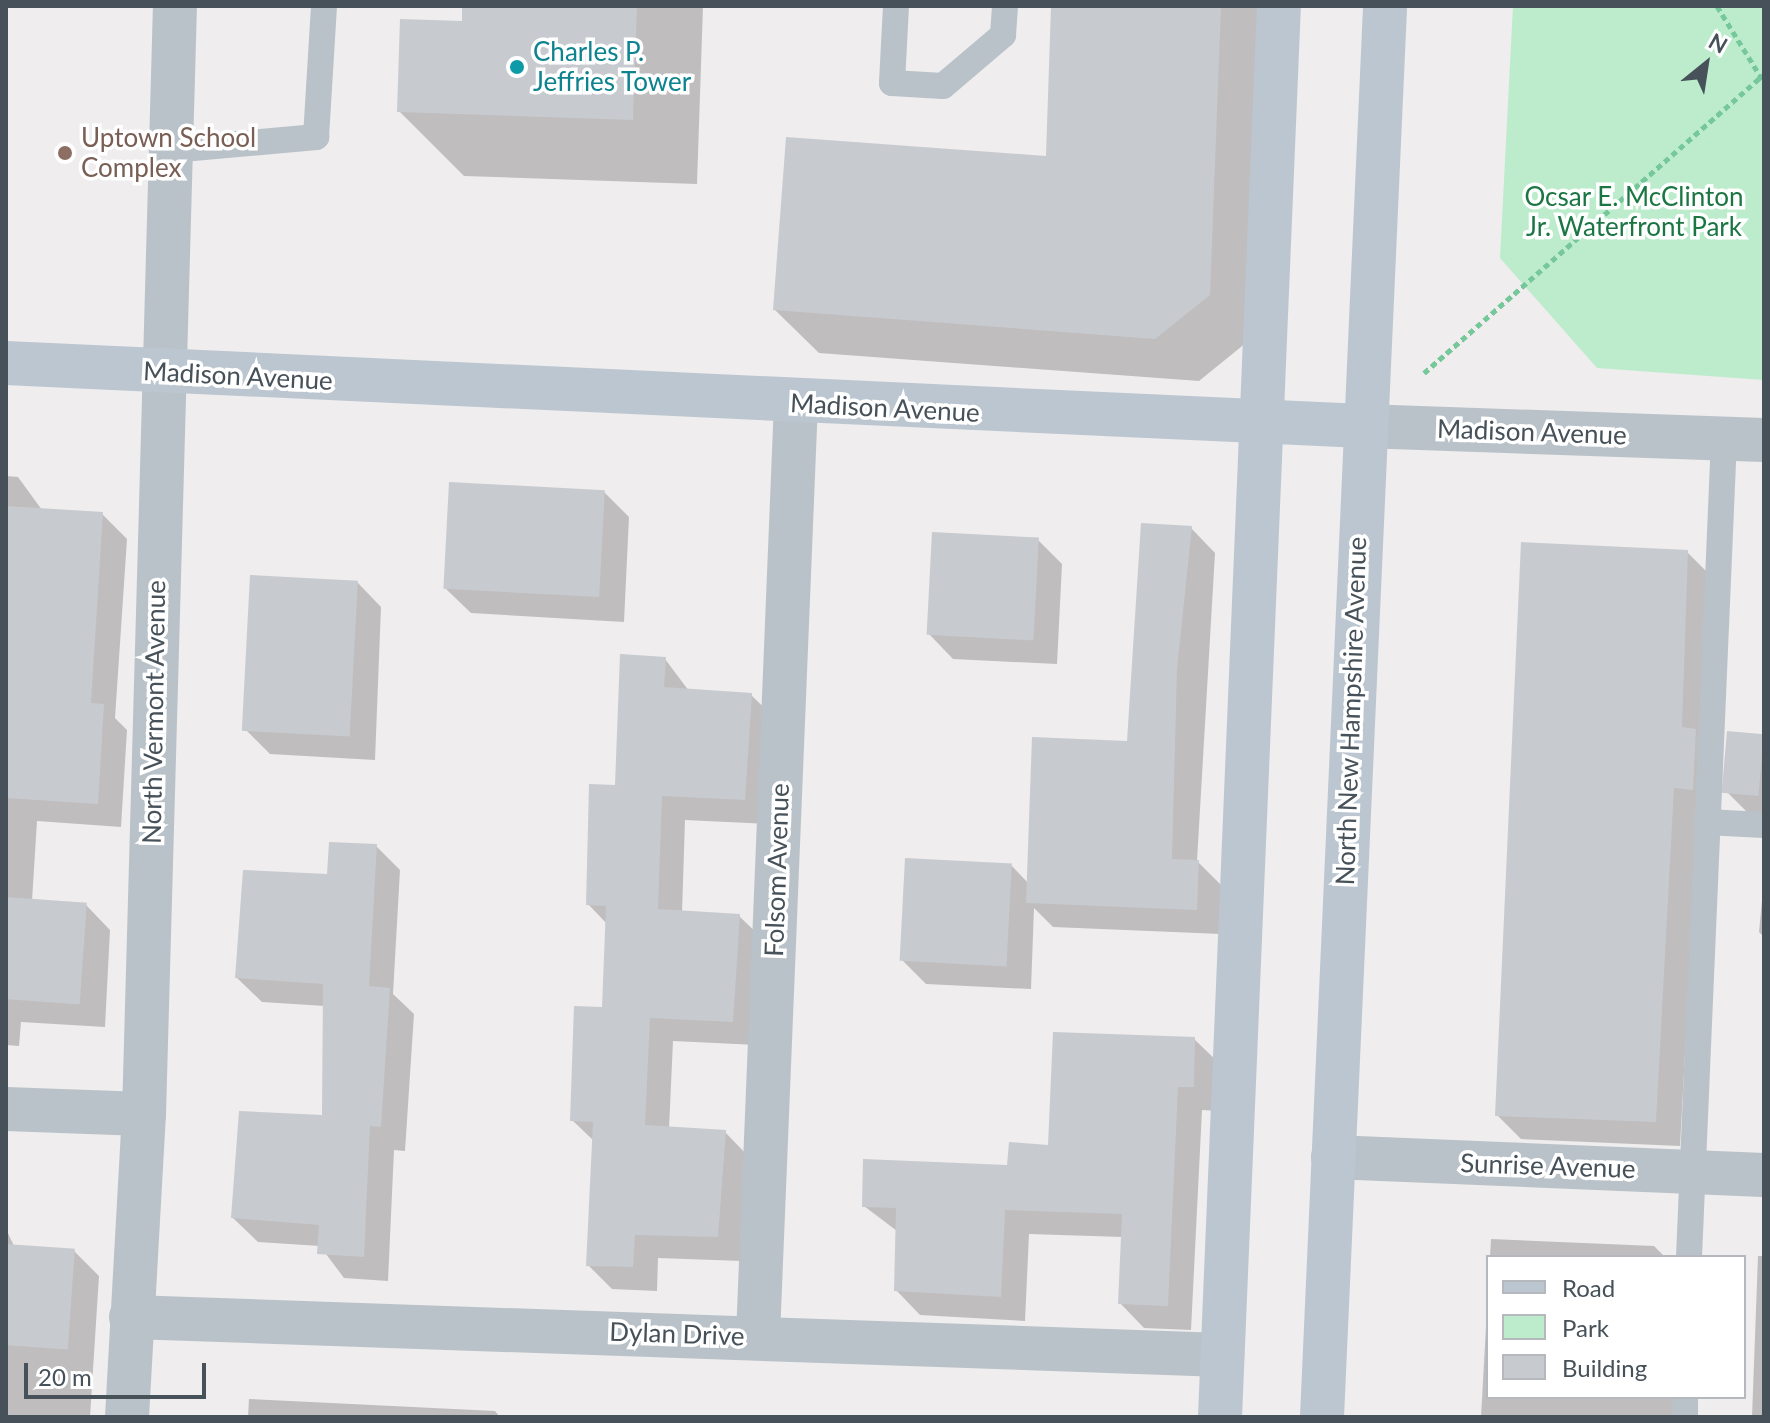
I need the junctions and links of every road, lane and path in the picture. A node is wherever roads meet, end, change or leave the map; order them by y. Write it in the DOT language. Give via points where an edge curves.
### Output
graph roads {
  1 [pos="175,6"];
  2 [pos="324,6"];
  3 [pos="896,6"];
  4 [pos="1005,6"];
  5 [pos="1279,6"];
  6 [pos="1385,6"];
  7 [pos="1717,6"];
  8 [pos="1762,80"];
  9 [pos="171,150"];
  10 [pos="6,363"];
  11 [pos="163,372"];
  12 [pos="796,404"];
  13 [pos="1259,426"];
  14 [pos="1363,426"];
  15 [pos="1744,439"];
  16 [pos="1706,822"];
  17 [pos="1764,825"];
  18 [pos="6,1109"];
  19 [pos="144,1114"];
  20 [pos="1333,1157"];
  21 [pos="1691,1172"];
  22 [pos="1764,1175"];
  23 [pos="1689,1255"];
  24 [pos="131,1317"];
  25 [pos="758,1336"];
  26 [pos="1222,1355"];
  27 [pos="127,1417"];
  28 [pos="1220,1417"];
  29 [pos="1322,1417"];
  1 -- 9 [label="street, North Vermont Avenue"];
  2 -- 9 [label="lane" via="316,137"];
  3 -- 4 [label="lane" via="892,83 943,86 1003,35"];
  5 -- 13 [label="street"];
  6 -- 14 [label="street, North New Hampshire Avenue"];
  7 -- 8 [label="path"];
  8 -- 14 [label="path"];
  9 -- 11 [label="street, North Vermont Avenue"];
  10 -- 11 [label="street, Madison Avenue"];
  11 -- 12 [label="street, Madison Avenue"];
  11 -- 19 [label="street, North Vermont Avenue"];
  12 -- 13 [label="street, Madison Avenue"];
  12 -- 25 [label="street, Folsom Avenue"];
  13 -- 14 [label="street, Madison Avenue"];
  13 -- 26 [label="street"];
  14 -- 15 [label="street, Madison Avenue"];
  14 -- 20 [label="street, North New Hampshire Avenue"];
  15 -- 16 [label="lane"];
  16 -- 17 [label="lane"];
  16 -- 21 [label="lane"];
  18 -- 19 [label="street"];
  19 -- 24 [label="street, North Vermont Avenue"];
  20 -- 21 [label="street, Sunrise Avenue"];
  20 -- 29 [label="street, North New Hampshire Avenue"];
  21 -- 22 [label="street, Sunrise Avenue"];
  21 -- 23 [label="lane"];
  24 -- 25 [label="street, Dylan Drive"];
  24 -- 27 [label="street, North Vermont Avenue"];
  25 -- 26 [label="street, Dylan Drive"];
  26 -- 28 [label="street"];
}
